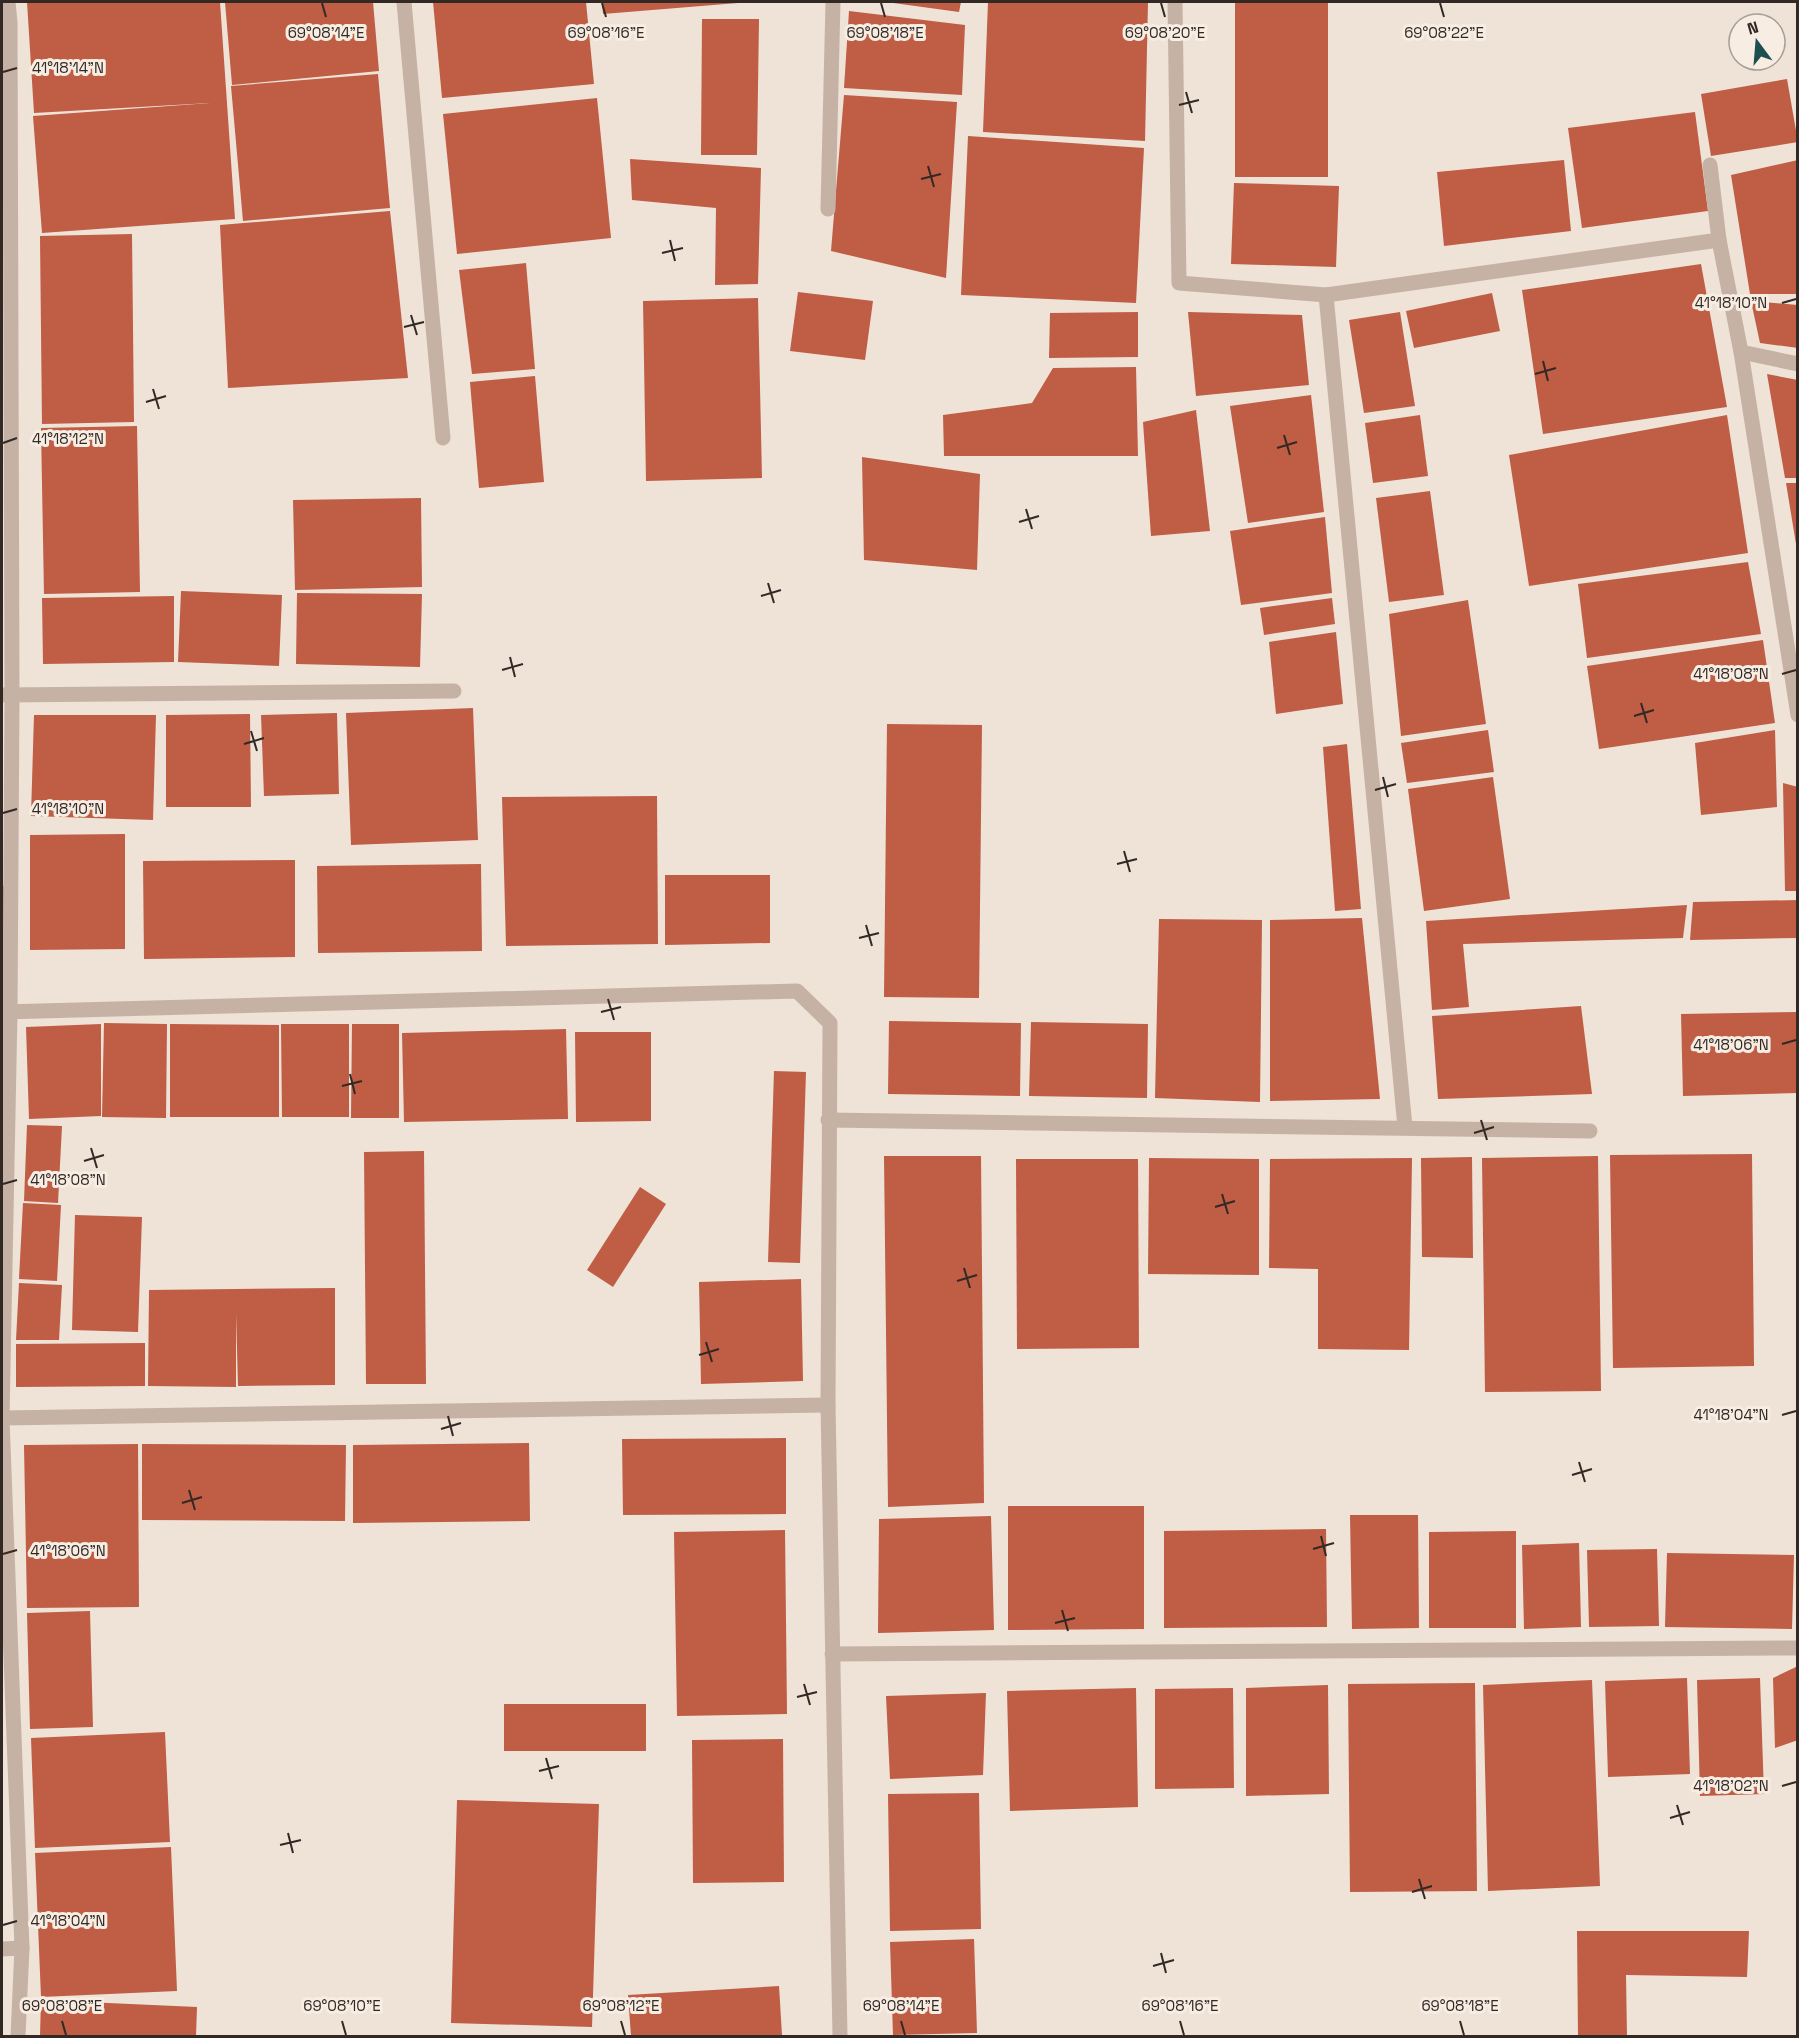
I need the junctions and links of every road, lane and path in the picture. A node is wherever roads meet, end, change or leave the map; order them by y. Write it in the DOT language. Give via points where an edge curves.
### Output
graph roads {
  1 [pos="8,2"];
  2 [pos="405,2"];
  3 [pos="833,2"];
  4 [pos="1175,2"];
  5 [pos="1710,165"];
  6 [pos="828,209"];
  7 [pos="1719,240"];
  8 [pos="1326,295"];
  9 [pos="1741,352"];
  10 [pos="1797,364"];
  11 [pos="443,438"];
  12 [pos="454,691"];
  13 [pos="7,695"];
  14 [pos="1797,715"];
  15 [pos="6,1012"];
  16 [pos="828,1120"];
  17 [pos="1405,1127"];
  18 [pos="1590,1131"];
  19 [pos="828,1405"];
  20 [pos="2,1418"];
  21 [pos="1797,1648"];
  22 [pos="832,1654"];
  23 [pos="2,1948"];
  24 [pos="22,1948"];
  25 [pos="18,2037"];
  26 [pos="840,2037"];
  1 -- 13 [label="street"];
  2 -- 11 [label="street"];
  3 -- 6 [label="street"];
  4 -- 8 [label="street" via="1179,283"];
  5 -- 7 [label="street"];
  7 -- 8 [label="street"];
  7 -- 9 [label="street"];
  8 -- 17 [label="street"];
  9 -- 10 [label="street"];
  9 -- 14 [label="street"];
  12 -- 13 [label="street"];
  13 -- 15 [label="street"];
  15 -- 16 [label="street" via="797,991 830,1023"];
  15 -- 20 [label="street"];
  16 -- 17 [label="street"];
  16 -- 19 [label="street"];
  17 -- 18 [label="street"];
  19 -- 20 [label="street"];
  19 -- 22 [label="street"];
  20 -- 24 [label="street"];
  21 -- 22 [label="street"];
  22 -- 26 [label="street"];
  23 -- 24 [label="street"];
  24 -- 25 [label="street"];
}
